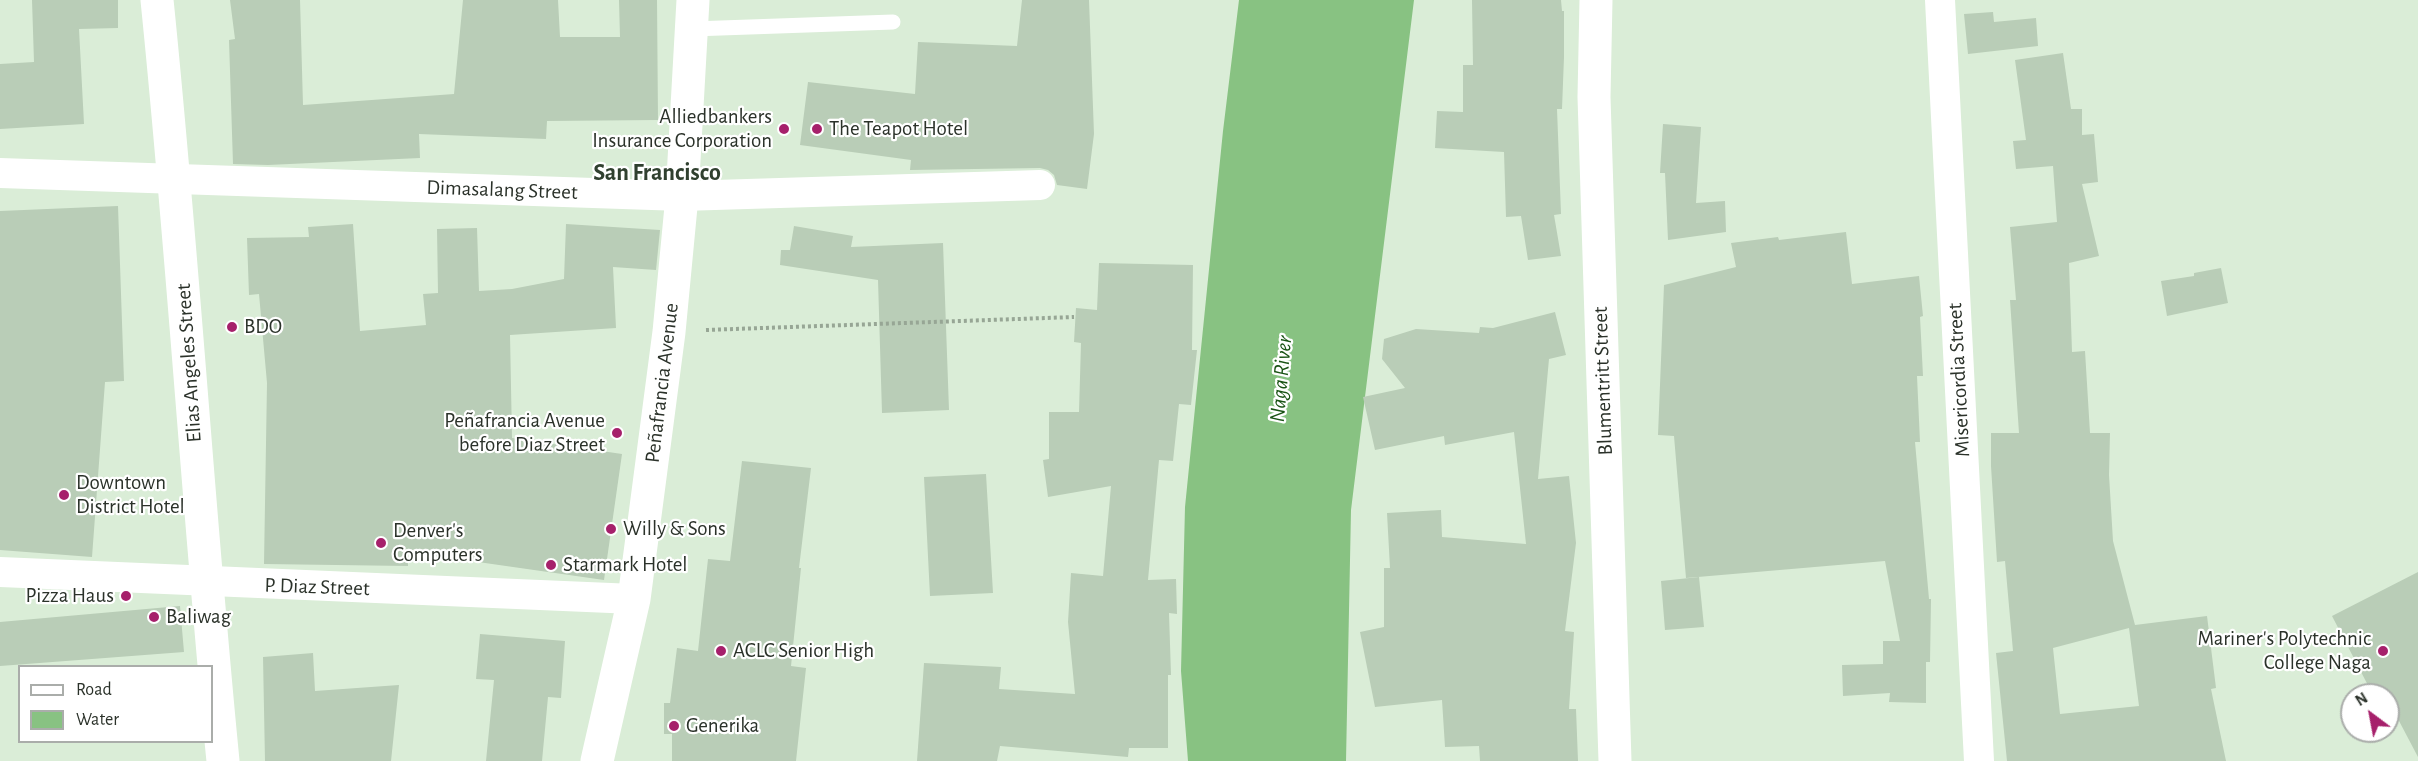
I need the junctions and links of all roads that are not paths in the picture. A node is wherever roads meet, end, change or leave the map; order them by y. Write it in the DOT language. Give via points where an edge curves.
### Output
graph roads {
  1 [pos="157,0"];
  2 [pos="1596,0"];
  3 [pos="1940,0"];
  4 [pos="692,15"];
  5 [pos="893,22"];
  6 [pos="0,173"];
  7 [pos="175,179"];
  8 [pos="1040,185"];
  9 [pos="682,196"];
  10 [pos="0,572"];
  11 [pos="206,582"];
  12 [pos="634,600"];
  13 [pos="223,761"];
  14 [pos="597,761"];
  15 [pos="1615,761"];
  16 [pos="1979,761"];
  1 -- 7 [label="main road, Elias Angeles Street"];
  2 -- 15 [label="main road, Blumentritt Street" via="1594,96"];
  3 -- 16 [label="street, Misericordia Street"];
  4 -- 5 [label="lane"];
  4 -- 9 [label="main road, Peñafrancia Avenue"];
  6 -- 7 [label="street, Dimasalang Street"];
  7 -- 9 [label="street, Dimasalang Street"];
  7 -- 11 [label="main road, Elias Angeles Street"];
  8 -- 9 [label="street, Dimasalang Street"];
  9 -- 12 [label="main road, Peñafrancia Avenue" via="669,332"];
  10 -- 11 [label="street, P. Diaz Street"];
  11 -- 12 [label="street, P. Diaz Street"];
  11 -- 13 [label="main road, Elias Angeles Street"];
  12 -- 14 [label="main road, Peñafrancia Avenue"];
}
